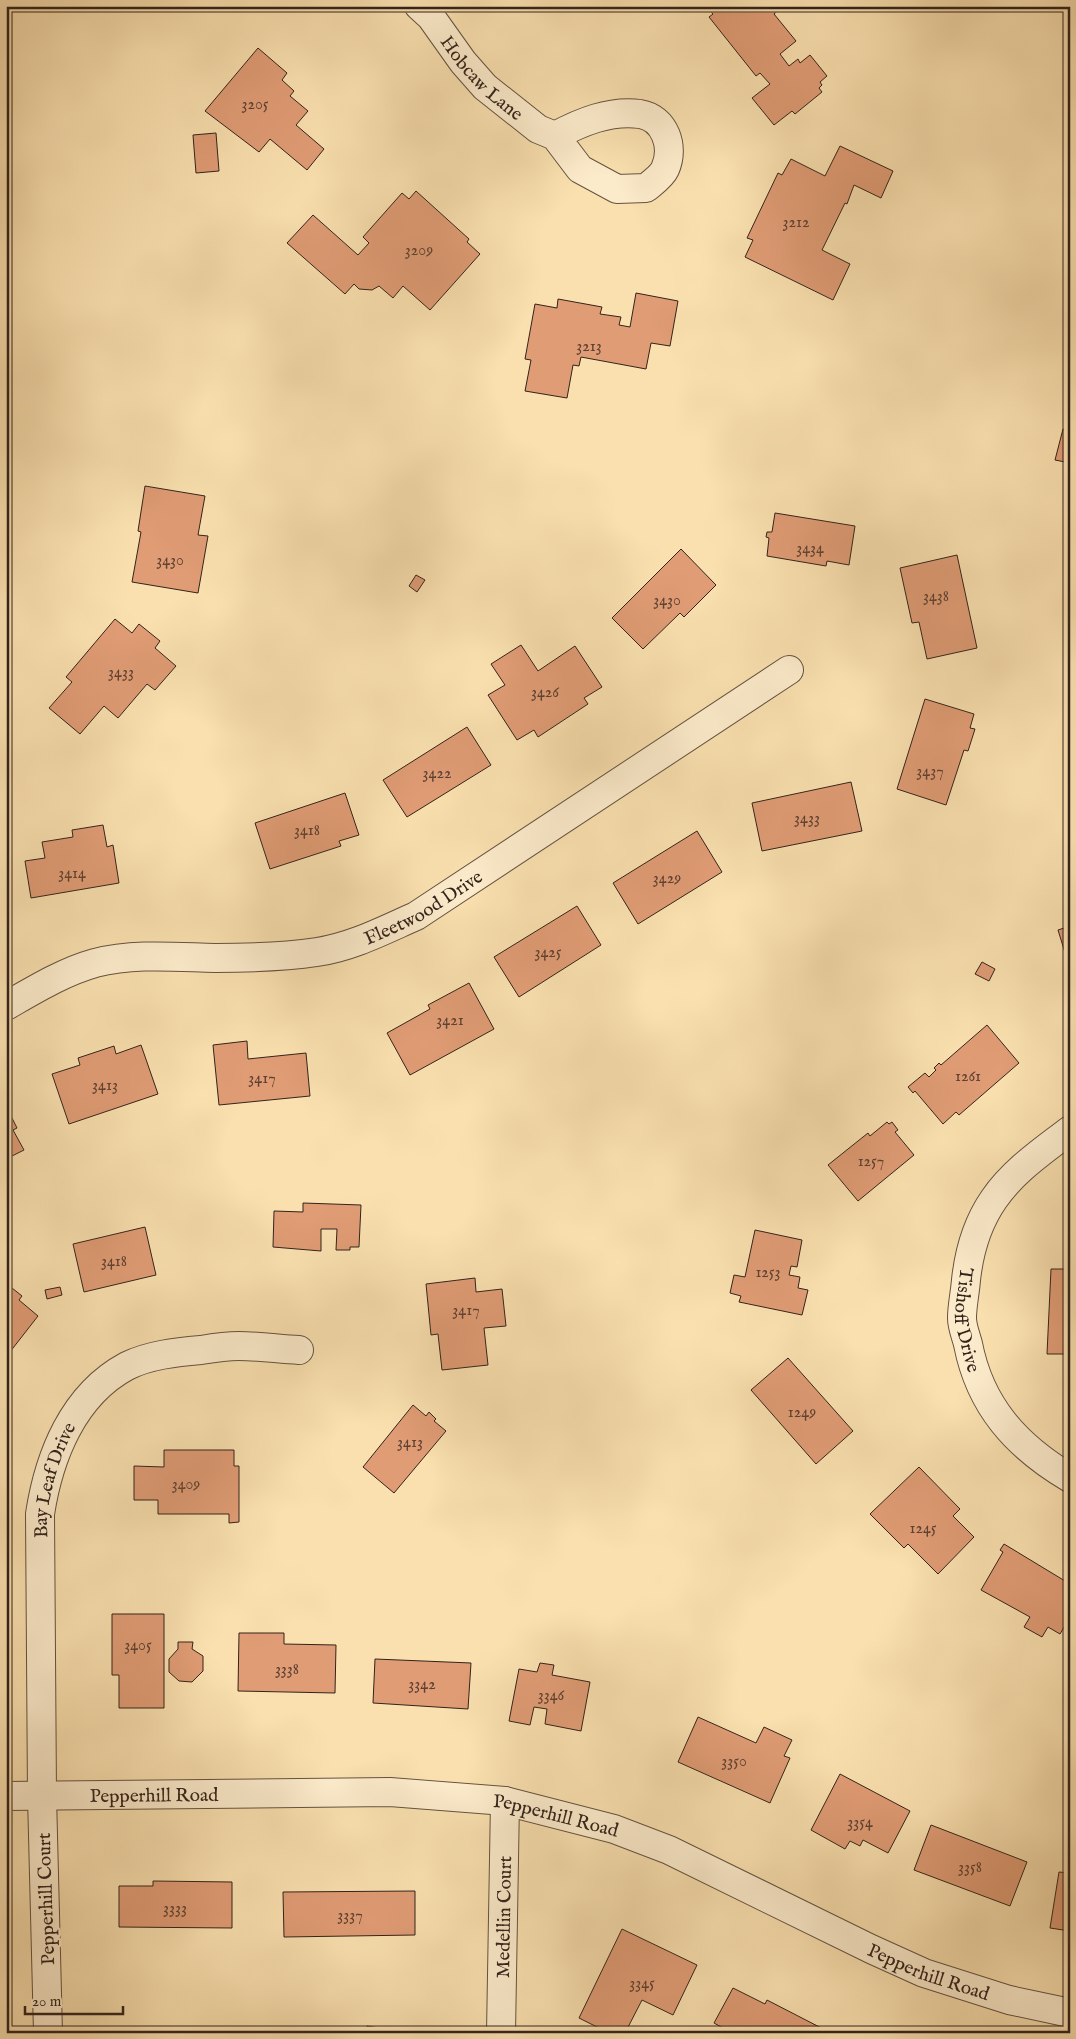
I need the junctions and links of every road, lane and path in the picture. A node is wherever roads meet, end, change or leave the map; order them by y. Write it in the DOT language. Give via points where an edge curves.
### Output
graph roads {
  1 [pos="419,6"];
  2 [pos="555,136"];
  3 [pos="789,670"];
  4 [pos="6,1006"];
  5 [pos="1070,1130"];
  6 [pos="299,1350"];
  7 [pos="1070,1478"];
  8 [pos="6,1796"];
  9 [pos="42,1796"];
  10 [pos="504,1801"];
  11 [pos="1062,2019"];
  12 [pos="48,2033"];
  13 [pos="501,2033"];
  1 -- 2 [label="street, Hobcaw Lane" via="485,87 538,129"];
  3 -- 4 [label="street, Fleetwood Drive" via="416,916 360,941 319,952 268,957 171,955 95,963 72,971"];
  5 -- 7 [label="street, Tishoff Drive" via="1016,1172 994,1199 979,1227 968,1262 962,1319 973,1371 986,1400 1005,1427"];
  6 -- 9 [label="street, Bay Leaf Drive" via="238,1346 169,1353 129,1365 104,1381 69,1423 52,1460 40,1514"];
  8 -- 9 [label="street, Pepperhill Road"];
  9 -- 10 [label="street, Pepperhill Road" via="390,1792"];
  9 -- 12 [label="street, Pepperhill Court"];
  10 -- 11 [label="street, Pepperhill Road" via="614,1829 669,1850 924,1973"];
  10 -- 13 [label="street, Medellin Court"];
}
